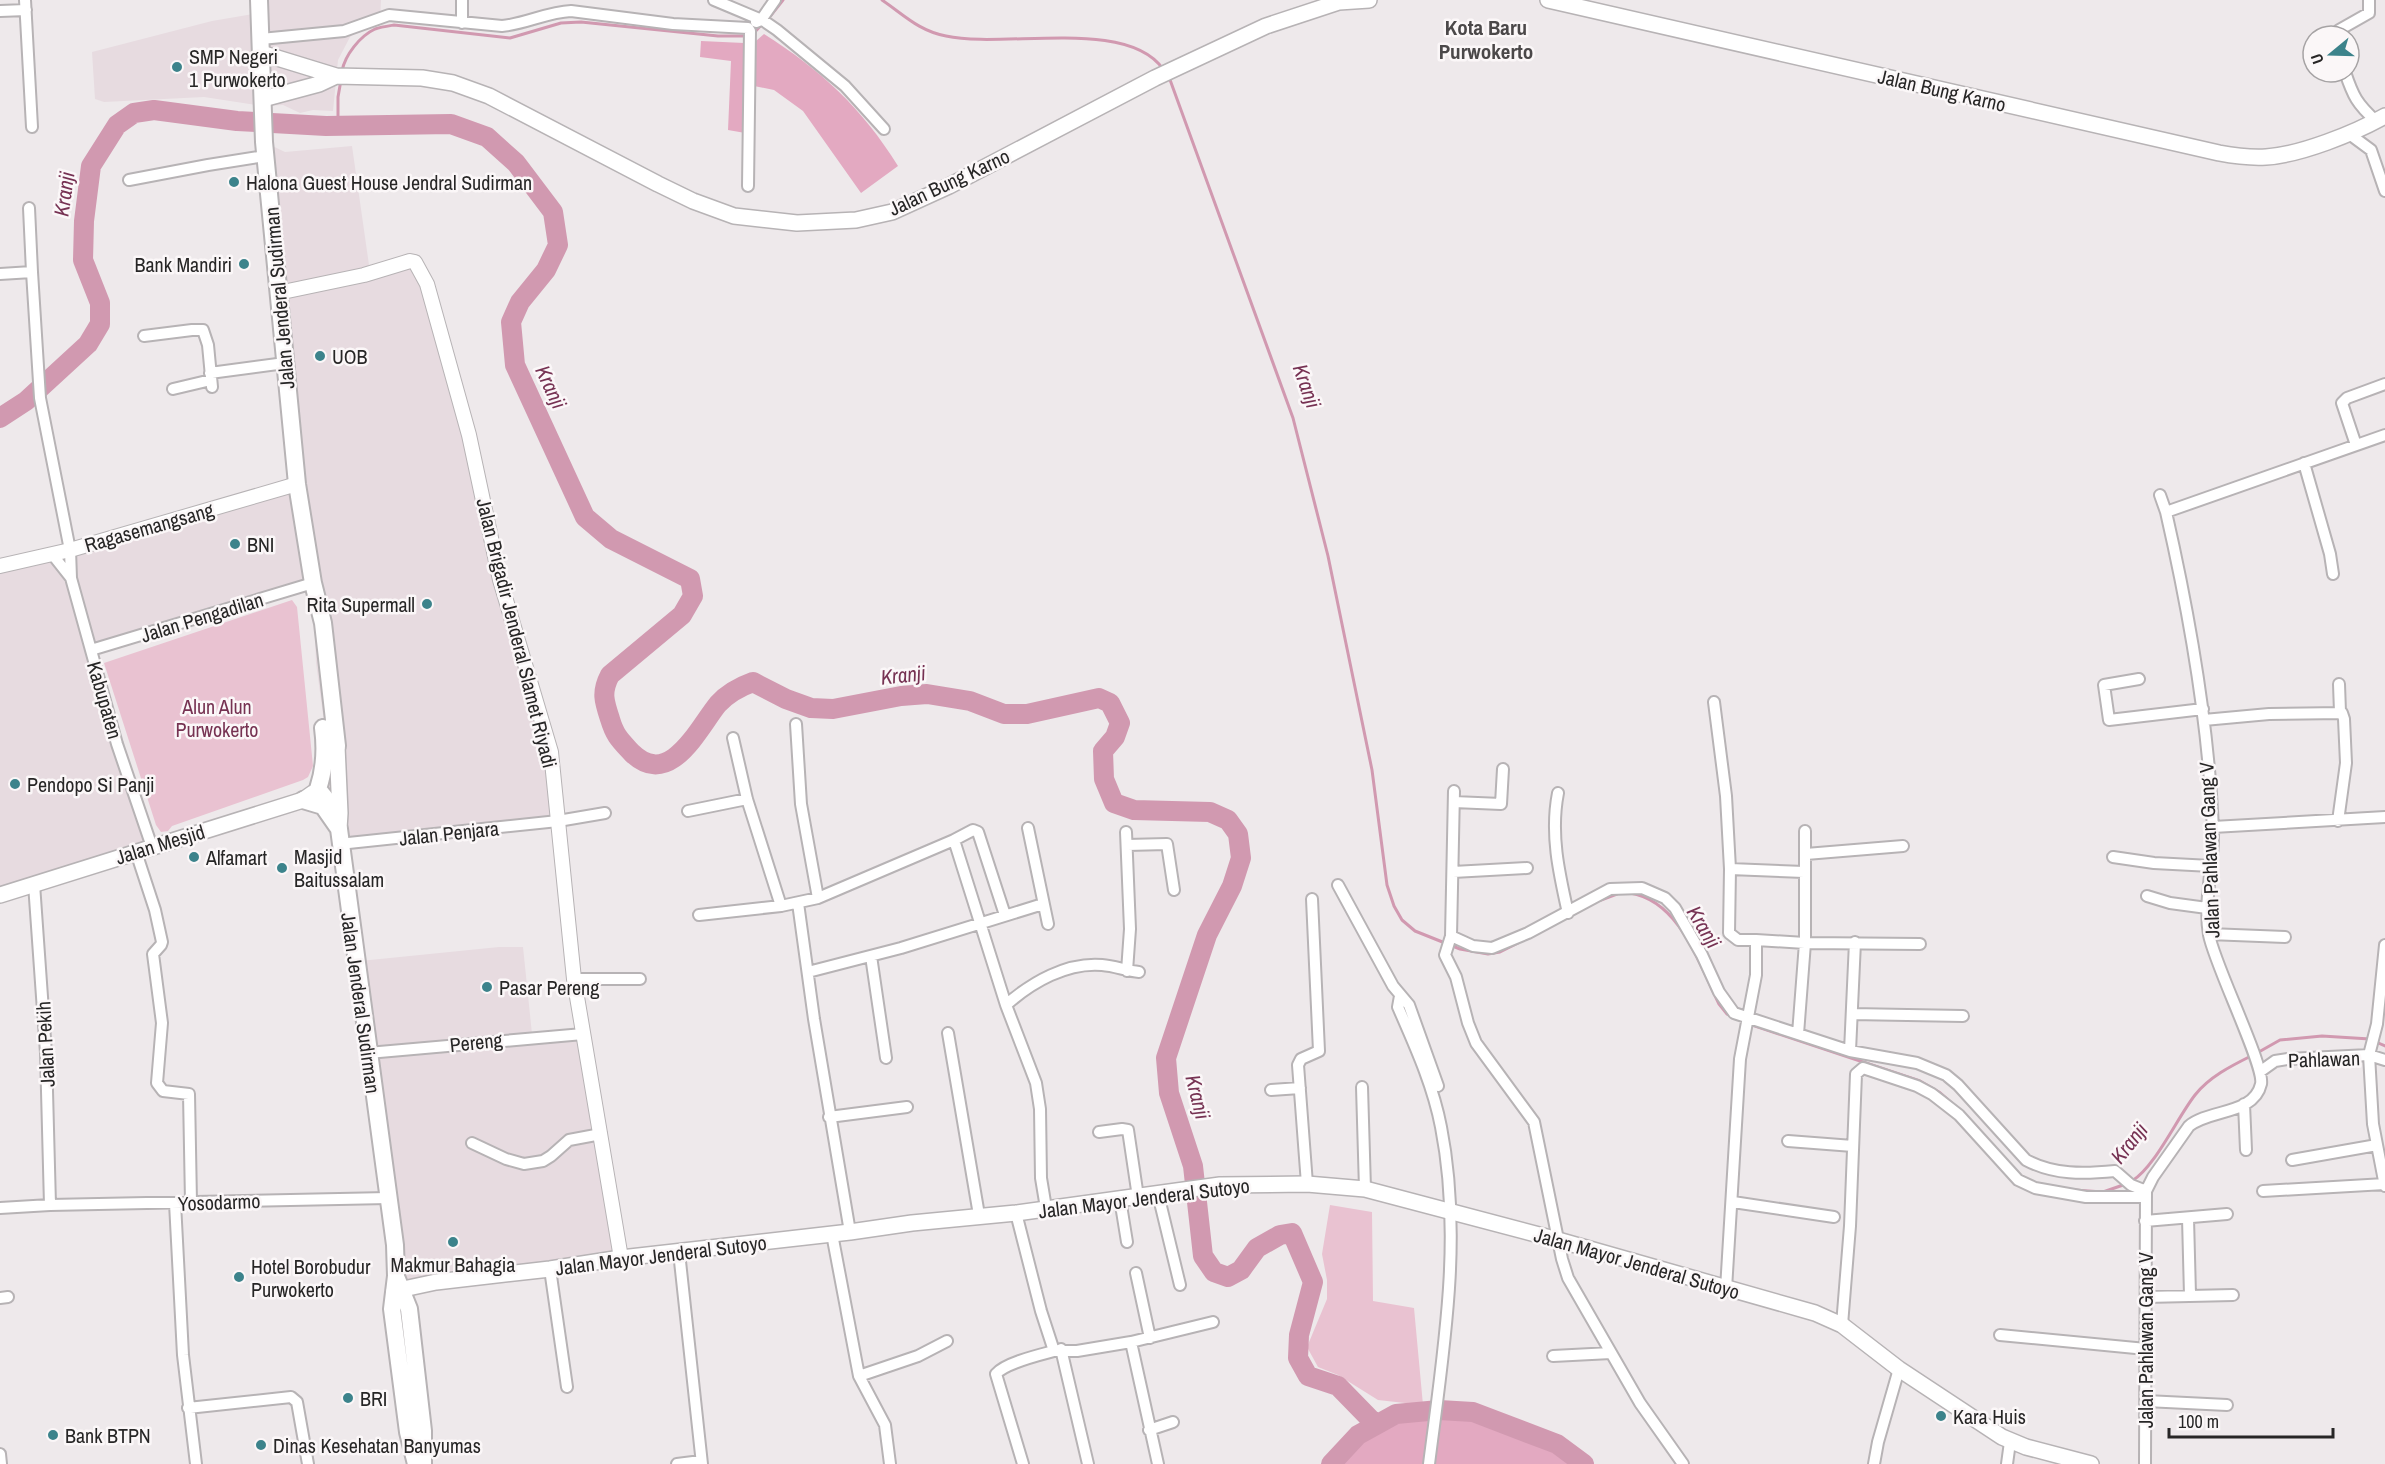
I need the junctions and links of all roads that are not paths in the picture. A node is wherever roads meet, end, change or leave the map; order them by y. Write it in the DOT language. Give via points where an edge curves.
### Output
graph roads {
  1 [pos="259,0"];
  2 [pos="462,0"];
  3 [pos="775,0"];
  4 [pos="1369,0"];
  5 [pos="1548,0"];
  6 [pos="2369,0"];
  7 [pos="720,1"];
  8 [pos="26,5"];
  9 [pos="0,11"];
  10 [pos="763,21"];
  11 [pos="462,23"];
  12 [pos="2350,24"];
  13 [pos="749,33"];
  14 [pos="261,46"];
  15 [pos="342,77"];
  16 [pos="2349,84"];
  17 [pos="263,102"];
  18 [pos="2380,118"];
  19 [pos="32,127"];
  20 [pos="884,129"];
  21 [pos="2343,135"];
  22 [pos="265,149"];
  23 [pos="129,180"];
  24 [pos="748,186"];
  25 [pos="2385,191"];
  26 [pos="29,207"];
  27 [pos="32,272"];
  28 [pos="0,274"];
  29 [pos="278,293"];
  30 [pos="144,336"];
  31 [pos="285,363"];
  32 [pos="211,380"];
  33 [pos="2385,384"];
  34 [pos="173,389"];
  35 [pos="2385,435"];
  36 [pos="2356,445"];
  37 [pos="2304,464"];
  38 [pos="297,484"];
  39 [pos="2160,495"];
  40 [pos="2166,512"];
  41 [pos="70,550"];
  42 [pos="52,554"];
  43 [pos="0,566"];
  44 [pos="2333,574"];
  45 [pos="71,578"];
  46 [pos="314,589"];
  47 [pos="91,650"];
  48 [pos="2139,679"];
  49 [pos="2339,684"];
  50 [pos="1714,702"];
  51 [pos="2340,712"];
  52 [pos="2204,714"];
  53 [pos="796,724"];
  54 [pos="733,738"];
  55 [pos="337,746"];
  56 [pos="1503,769"];
  57 [pos="318,789"];
  58 [pos="1558,793"];
  59 [pos="747,799"];
  60 [pos="303,801"];
  61 [pos="688,811"];
  62 [pos="605,813"];
  63 [pos="2385,817"];
  64 [pos="558,821"];
  65 [pos="2338,821"];
  66 [pos="2212,827"];
  67 [pos="1028,828"];
  68 [pos="1805,831"];
  69 [pos="1126,832"];
  70 [pos="338,833"];
  71 [pos="954,840"];
  72 [pos="1127,845"];
  73 [pos="1903,846"];
  74 [pos="152,847"];
  75 [pos="136,852"];
  76 [pos="1806,854"];
  77 [pos="2113,857"];
  78 [pos="2211,866"];
  79 [pos="1527,868"];
  80 [pos="1730,869"];
  81 [pos="1453,872"];
  82 [pos="1804,872"];
  83 [pos="34,884"];
  84 [pos="1338,885"];
  85 [pos="1174,890"];
  86 [pos="0,895"];
  87 [pos="2146,896"];
  88 [pos="818,898"];
  89 [pos="1312,898"];
  90 [pos="798,903"];
  91 [pos="1043,904"];
  92 [pos="781,906"];
  93 [pos="2207,908"];
  94 [pos="1568,913"];
  95 [pos="699,915"];
  96 [pos="1005,915"];
  97 [pos="979,923"];
  98 [pos="1048,924"];
  99 [pos="2209,934"];
  100 [pos="2284,937"];
  101 [pos="1756,940"];
  102 [pos="1449,941"];
  103 [pos="1855,942"];
  104 [pos="1805,943"];
  105 [pos="1920,944"];
  106 [pos="2385,945"];
  107 [pos="871,956"];
  108 [pos="1127,971"];
  109 [pos="808,972"];
  110 [pos="1139,972"];
  111 [pos="574,979"];
  112 [pos="640,979"];
  113 [pos="1006,1005"];
  114 [pos="1852,1014"];
  115 [pos="1963,1016"];
  116 [pos="1747,1020"];
  117 [pos="2379,1027"];
  118 [pos="948,1033"];
  119 [pos="583,1034"];
  120 [pos="1798,1034"];
  121 [pos="2370,1050"];
  122 [pos="1850,1051"];
  123 [pos="368,1053"];
  124 [pos="886,1058"];
  125 [pos="2385,1060"];
  126 [pos="2261,1071"];
  127 [pos="1362,1087"];
  128 [pos="1300,1088"];
  129 [pos="1271,1090"];
  130 [pos="2244,1104"];
  131 [pos="907,1107"];
  132 [pos="830,1117"];
  133 [pos="2385,1122"];
  134 [pos="2373,1124"];
  135 [pos="1099,1132"];
  136 [pos="601,1134"];
  137 [pos="1788,1141"];
  138 [pos="472,1143"];
  139 [pos="2378,1145"];
  140 [pos="1853,1146"];
  141 [pos="2246,1150"];
  142 [pos="2292,1160"];
  143 [pos="1306,1184"];
  144 [pos="2385,1185"];
  145 [pos="1365,1189"];
  146 [pos="2263,1191"];
  147 [pos="1159,1194"];
  148 [pos="2146,1194"];
  149 [pos="1138,1197"];
  150 [pos="388,1198"];
  151 [pos="1120,1199"];
  152 [pos="191,1202"];
  153 [pos="1732,1202"];
  154 [pos="175,1203"];
  155 [pos="50,1205"];
  156 [pos="0,1208"];
  157 [pos="1046,1209"];
  158 [pos="1016,1213"];
  159 [pos="1454,1213"];
  160 [pos="2227,1214"];
  161 [pos="979,1215"];
  162 [pos="1834,1217"];
  163 [pos="2188,1218"];
  164 [pos="2145,1221"];
  165 [pos="849,1232"];
  166 [pos="832,1234"];
  167 [pos="1558,1240"];
  168 [pos="1127,1242"];
  169 [pos="679,1252"];
  170 [pos="621,1258"];
  171 [pos="550,1269"];
  172 [pos="1136,1273"];
  173 [pos="397,1285"];
  174 [pos="1180,1285"];
  175 [pos="1726,1289"];
  176 [pos="2190,1295"];
  177 [pos="2233,1295"];
  178 [pos="2146,1297"];
  179 [pos="1213,1322"];
  180 [pos="1842,1325"];
  181 [pos="2000,1335"];
  182 [pos="1150,1338"];
  183 [pos="947,1341"];
  184 [pos="1131,1342"];
  185 [pos="2146,1349"];
  186 [pos="1058,1350"];
  187 [pos="1611,1353"];
  188 [pos="1553,1356"];
  189 [pos="1899,1369"];
  190 [pos="859,1376"];
  191 [pos="567,1387"];
  192 [pos="2146,1401"];
  193 [pos="2227,1405"];
  194 [pos="188,1408"];
  195 [pos="1173,1422"];
  196 [pos="1149,1430"];
  197 [pos="2010,1442"];
  198 [pos="0,1454"];
  199 [pos="701,1462"];
  200 [pos="1,1464"];
  201 [pos="196,1464"];
  202 [pos="308,1464"];
  203 [pos="416,1464"];
  204 [pos="423,1464"];
  205 [pos="677,1464"];
  206 [pos="891,1464"];
  207 [pos="1023,1464"];
  208 [pos="1088,1464"];
  209 [pos="1158,1464"];
  210 [pos="1429,1464"];
  211 [pos="1683,1464"];
  212 [pos="1874,1464"];
  213 [pos="2007,1464"];
  214 [pos="2091,1464"];
  215 [pos="2145,1464"];
  1 -- 14 [label="main road, Jalan Jenderal Sudirman"];
  2 -- 11 [label="street"];
  3 -- 10 [label="street"];
  4 -- 15 [label="main road, Jalan Bung Karno" via="1340,2 1266,26 1155,78 949,186 892,212 856,220 797,223 734,216 693,201 489,96 453,83 423,78"];
  5 -- 21 [label="main road, Jalan Bung Karno" via="2219,153 2267,157"];
  6 -- 12 [label="street" via="2369,13"];
  7 -- 10 [label="street"];
  8 -- 9 [label="street"];
  8 -- 19 [label="street"];
  10 -- 13 [label="street"];
  10 -- 20 [label="street" via="844,86"];
  11 -- 13 [label="street" via="515,25 571,11"];
  11 -- 14 [label="street" via="389,15 344,31"];
  13 -- 24 [label="street"];
  14 -- 15 [label="main road"];
  14 -- 17 [label="main road, Jalan Jenderal Sudirman"];
  15 -- 17 [label="main road"];
  16 -- 18 [label="street" via="2358,105"];
  17 -- 22 [label="main road, Jalan Jenderal Sudirman"];
  18 -- 21 [label="main road, Jalan Bung Karno"];
  21 -- 25 [label="street" via="2371,150"];
  22 -- 23 [label="street"];
  22 -- 29 [label="main road, Jalan Jenderal Sudirman"];
  26 -- 27 [label="street, Kabupaten"];
  27 -- 28 [label="street"];
  27 -- 41 [label="street, Kabupaten" via="40,398"];
  29 -- 31 [label="main road, Jalan Jenderal Sudirman"];
  29 -- 64 [label="street, Jalan Brigadir Jenderal Slamet Riyadi" via="410,261 418,266 465,424 500,580 551,752"];
  30 -- 32 [label="street" via="203,330"];
  31 -- 32 [label="street"];
  31 -- 38 [label="main road, Jalan Jenderal Sudirman"];
  32 -- 34 [label="street"];
  33 -- 36 [label="street" via="2342,403"];
  35 -- 36 [label="street"];
  36 -- 37 [label="street"];
  37 -- 40 [label="street"];
  37 -- 44 [label="street"];
  38 -- 41 [label="street, Ragasemangsang"];
  38 -- 46 [label="main road, Jalan Jenderal Sudirman"];
  39 -- 40 [label="street, Jalan Pahlawan Gang V"];
  40 -- 52 [label="street, Jalan Pahlawan Gang V"];
  41 -- 42 [label="street, Ragasemangsang"];
  41 -- 45 [label="street, Kabupaten"];
  42 -- 43 [label="street, Ragasemangsang"];
  42 -- 45 [label="street"];
  45 -- 47 [label="street, Kabupaten"];
  46 -- 47 [label="street, Jalan Pengadilan"];
  46 -- 55 [label="main road, Jalan Jenderal Sudirman"];
  46 -- 57 [label="main road, Jalan Jenderal Sudirman" via="310,608 326,747"];
  47 -- 74 [label="street, Kabupaten"];
  48 -- 52 [label="street" via="2104,685 2108,719"];
  49 -- 51 [label="street"];
  50 -- 80 [label="street"];
  51 -- 52 [label="street"];
  51 -- 65 [label="street" via="2344,720 2346,763"];
  52 -- 66 [label="street, Jalan Pahlawan Gang V"];
  53 -- 88 [label="street" via="801,804"];
  54 -- 59 [label="street"];
  55 -- 70 [label="main road"];
  56 -- 81 [label="street" via="1500,804 1454,797"];
  57 -- 60 [label="main road, Jalan Mesjid"];
  57 -- 70 [label="main road, Jalan Jenderal Sudirman" via="334,809"];
  58 -- 94 [label="street" via="1556,851"];
  59 -- 61 [label="street"];
  59 -- 92 [label="street"];
  60 -- 70 [label="main road" via="323,806"];
  60 -- 74 [label="main road, Jalan Mesjid"];
  62 -- 64 [label="street, Jalan Penjara"];
  63 -- 65 [label="street"];
  64 -- 70 [label="street, Jalan Penjara"];
  64 -- 111 [label="street, Jalan Brigadir Jenderal Slamet Riyadi"];
  65 -- 66 [label="street"];
  66 -- 78 [label="street, Jalan Pahlawan Gang V"];
  67 -- 91 [label="street"];
  68 -- 76 [label="street"];
  69 -- 72 [label="street"];
  70 -- 123 [label="main road, Jalan Jenderal Sudirman"];
  71 -- 88 [label="street"];
  71 -- 96 [label="street" via="973,830 978,832"];
  71 -- 97 [label="street"];
  72 -- 85 [label="street" via="1167,844"];
  72 -- 108 [label="street"];
  73 -- 76 [label="street"];
  74 -- 75 [label="main road, Jalan Mesjid"];
  75 -- 83 [label="main road, Jalan Mesjid"];
  75 -- 152 [label="street" via="162,942 153,954 162,1023 157,1083 163,1091 189,1094"];
  76 -- 82 [label="street"];
  77 -- 78 [label="street"];
  78 -- 93 [label="street, Jalan Pahlawan Gang V"];
  79 -- 81 [label="street"];
  80 -- 82 [label="street"];
  80 -- 101 [label="street" via="1730,933 1738,940"];
  81 -- 102 [label="street"];
  82 -- 104 [label="street"];
  83 -- 86 [label="main road, Jalan Mesjid"];
  83 -- 155 [label="street, Jalan Pekih" via="46,1053"];
  84 -- 159 [label="street" via="1400,996 1409,1005 1437,1082 1454,1172"];
  87 -- 93 [label="street"];
  88 -- 90 [label="street"];
  89 -- 128 [label="street" via="1319,1051 1299,1062"];
  90 -- 92 [label="street"];
  90 -- 109 [label="street"];
  91 -- 96 [label="street"];
  91 -- 98 [label="street"];
  92 -- 95 [label="street"];
  93 -- 99 [label="street, Jalan Pahlawan Gang V"];
  94 -- 102 [label="street" via="1492,948"];
  94 -- 116 [label="street" via="1610,889 1642,888 1665,898 1684,920 1726,1004"];
  96 -- 97 [label="street"];
  97 -- 107 [label="street"];
  97 -- 113 [label="street"];
  99 -- 100 [label="street"];
  99 -- 126 [label="street, Jalan Pahlawan Gang V" via="2220,974"];
  101 -- 104 [label="street"];
  101 -- 116 [label="street" via="1756,975"];
  102 -- 167 [label="street" via="1445,955 1456,977 1476,1043 1534,1122"];
  103 -- 104 [label="street"];
  103 -- 105 [label="street"];
  103 -- 114 [label="street"];
  104 -- 120 [label="street"];
  106 -- 117 [label="street"];
  107 -- 109 [label="street"];
  107 -- 124 [label="street"];
  108 -- 110 [label="street"];
  108 -- 113 [label="street" via="1102,965 1076,967 1041,980"];
  109 -- 132 [label="street"];
  111 -- 112 [label="street"];
  111 -- 119 [label="street, Jalan Brigadir Jenderal Slamet Riyadi"];
  113 -- 157 [label="street" via="1036,1083"];
  114 -- 115 [label="street"];
  114 -- 122 [label="street"];
  116 -- 120 [label="street"];
  116 -- 153 [label="street" via="1740,1059"];
  117 -- 121 [label="street"];
  118 -- 161 [label="street"];
  119 -- 123 [label="street, Pereng"];
  119 -- 136 [label="street, Jalan Brigadir Jenderal Slamet Riyadi"];
  120 -- 122 [label="street"];
  121 -- 125 [label="street"];
  121 -- 126 [label="street, Pahlawan" via="2275,1061"];
  121 -- 134 [label="street, Pahlawan"];
  122 -- 148 [label="street" via="1917,1063 1946,1075 2026,1160 2040,1167 2065,1173 2115,1171"];
  123 -- 150 [label="main road, Jalan Jenderal Sudirman"];
  126 -- 130 [label="street" via="2261,1086"];
  127 -- 145 [label="street"];
  128 -- 129 [label="street"];
  128 -- 143 [label="street"];
  130 -- 141 [label="street"];
  130 -- 148 [label="street" via="2189,1126 2153,1177"];
  131 -- 132 [label="street"];
  132 -- 165 [label="street"];
  133 -- 134 [label="street"];
  134 -- 139 [label="street, Pahlawan"];
  135 -- 149 [label="street" via="1128,1130"];
  136 -- 138 [label="street" via="569,1140 543,1161 524,1164"];
  136 -- 170 [label="street, Jalan Brigadir Jenderal Slamet Riyadi"];
  137 -- 140 [label="street"];
  139 -- 142 [label="street"];
  139 -- 144 [label="street, Pahlawan"];
  140 -- 148 [label="street" via="1856,1074 1867,1068 1932,1094 1959,1114 2018,1180 2035,1188 2086,1197"];
  140 -- 180 [label="street"];
  143 -- 145 [label="main road, Jalan Mayor Jenderal Sutoyo"];
  143 -- 147 [label="main road, Jalan Mayor Jenderal Sutoyo" via="1220,1185"];
  144 -- 146 [label="street"];
  145 -- 159 [label="main road, Jalan Mayor Jenderal Sutoyo"];
  147 -- 149 [label="main road, Jalan Mayor Jenderal Sutoyo"];
  147 -- 174 [label="street"];
  148 -- 164 [label="street, Jalan Pahlawan Gang V"];
  149 -- 151 [label="main road, Jalan Mayor Jenderal Sutoyo"];
  150 -- 152 [label="street, Yosodarmo"];
  150 -- 173 [label="main road, Jalan Jenderal Sudirman"];
  151 -- 157 [label="main road, Jalan Mayor Jenderal Sutoyo"];
  151 -- 168 [label="street"];
  152 -- 154 [label="street, Yosodarmo"];
  153 -- 162 [label="street"];
  153 -- 175 [label="street"];
  154 -- 155 [label="street, Yosodarmo"];
  154 -- 194 [label="street"];
  155 -- 156 [label="street, Yosodarmo"];
  157 -- 158 [label="main road, Jalan Mayor Jenderal Sutoyo"];
  158 -- 161 [label="main road, Jalan Mayor Jenderal Sutoyo"];
  158 -- 186 [label="street" via="1041,1311"];
  159 -- 167 [label="main road, Jalan Mayor Jenderal Sutoyo"];
  159 -- 210 [label="street" via="1446,1328"];
  160 -- 163 [label="street"];
  161 -- 165 [label="main road, Jalan Mayor Jenderal Sutoyo"];
  163 -- 164 [label="street"];
  163 -- 176 [label="street"];
  164 -- 178 [label="street, Jalan Pahlawan Gang V"];
  165 -- 166 [label="main road, Jalan Mayor Jenderal Sutoyo"];
  166 -- 169 [label="main road, Jalan Mayor Jenderal Sutoyo"];
  166 -- 190 [label="street"];
  167 -- 175 [label="main road, Jalan Mayor Jenderal Sutoyo"];
  167 -- 187 [label="street" via="1568,1278"];
  169 -- 170 [label="main road, Jalan Mayor Jenderal Sutoyo"];
  169 -- 199 [label="street"];
  170 -- 171 [label="main road, Jalan Mayor Jenderal Sutoyo"];
  171 -- 173 [label="main road, Jalan Mayor Jenderal Sutoyo"];
  171 -- 191 [label="street"];
  172 -- 182 [label="street"];
  173 -- 203 [label="main road" via="392,1309 408,1432"];
  173 -- 204 [label="main road" via="409,1309"];
  175 -- 180 [label="main road, Jalan Mayor Jenderal Sutoyo" via="1815,1312"];
  176 -- 177 [label="street"];
  176 -- 178 [label="street"];
  178 -- 185 [label="street, Jalan Pahlawan Gang V"];
  179 -- 182 [label="street"];
  180 -- 189 [label="main road, Jalan Mayor Jenderal Sutoyo"];
  181 -- 185 [label="street"];
  182 -- 184 [label="street"];
  183 -- 190 [label="street" via="918,1356"];
  184 -- 186 [label="street" via="1077,1351"];
  184 -- 196 [label="street"];
  185 -- 192 [label="street, Jalan Pahlawan Gang V"];
  186 -- 207 [label="street" via="1008,1366 996,1374"];
  186 -- 208 [label="street"];
  187 -- 188 [label="street"];
  187 -- 211 [label="street" via="1656,1429"];
  189 -- 197 [label="main road, Jalan Mayor Jenderal Sutoyo"];
  189 -- 212 [label="street"];
  190 -- 206 [label="street" via="885,1425"];
  192 -- 193 [label="street"];
  192 -- 215 [label="street, Jalan Pahlawan Gang V"];
  194 -- 201 [label="street"];
  194 -- 202 [label="street" via="295,1399"];
  195 -- 196 [label="street"];
  196 -- 209 [label="street"];
  197 -- 213 [label="street"];
  197 -- 214 [label="main road, Jalan Mayor Jenderal Sutoyo"];
  198 -- 200 [label="street"];
  199 -- 205 [label="street"];
}
